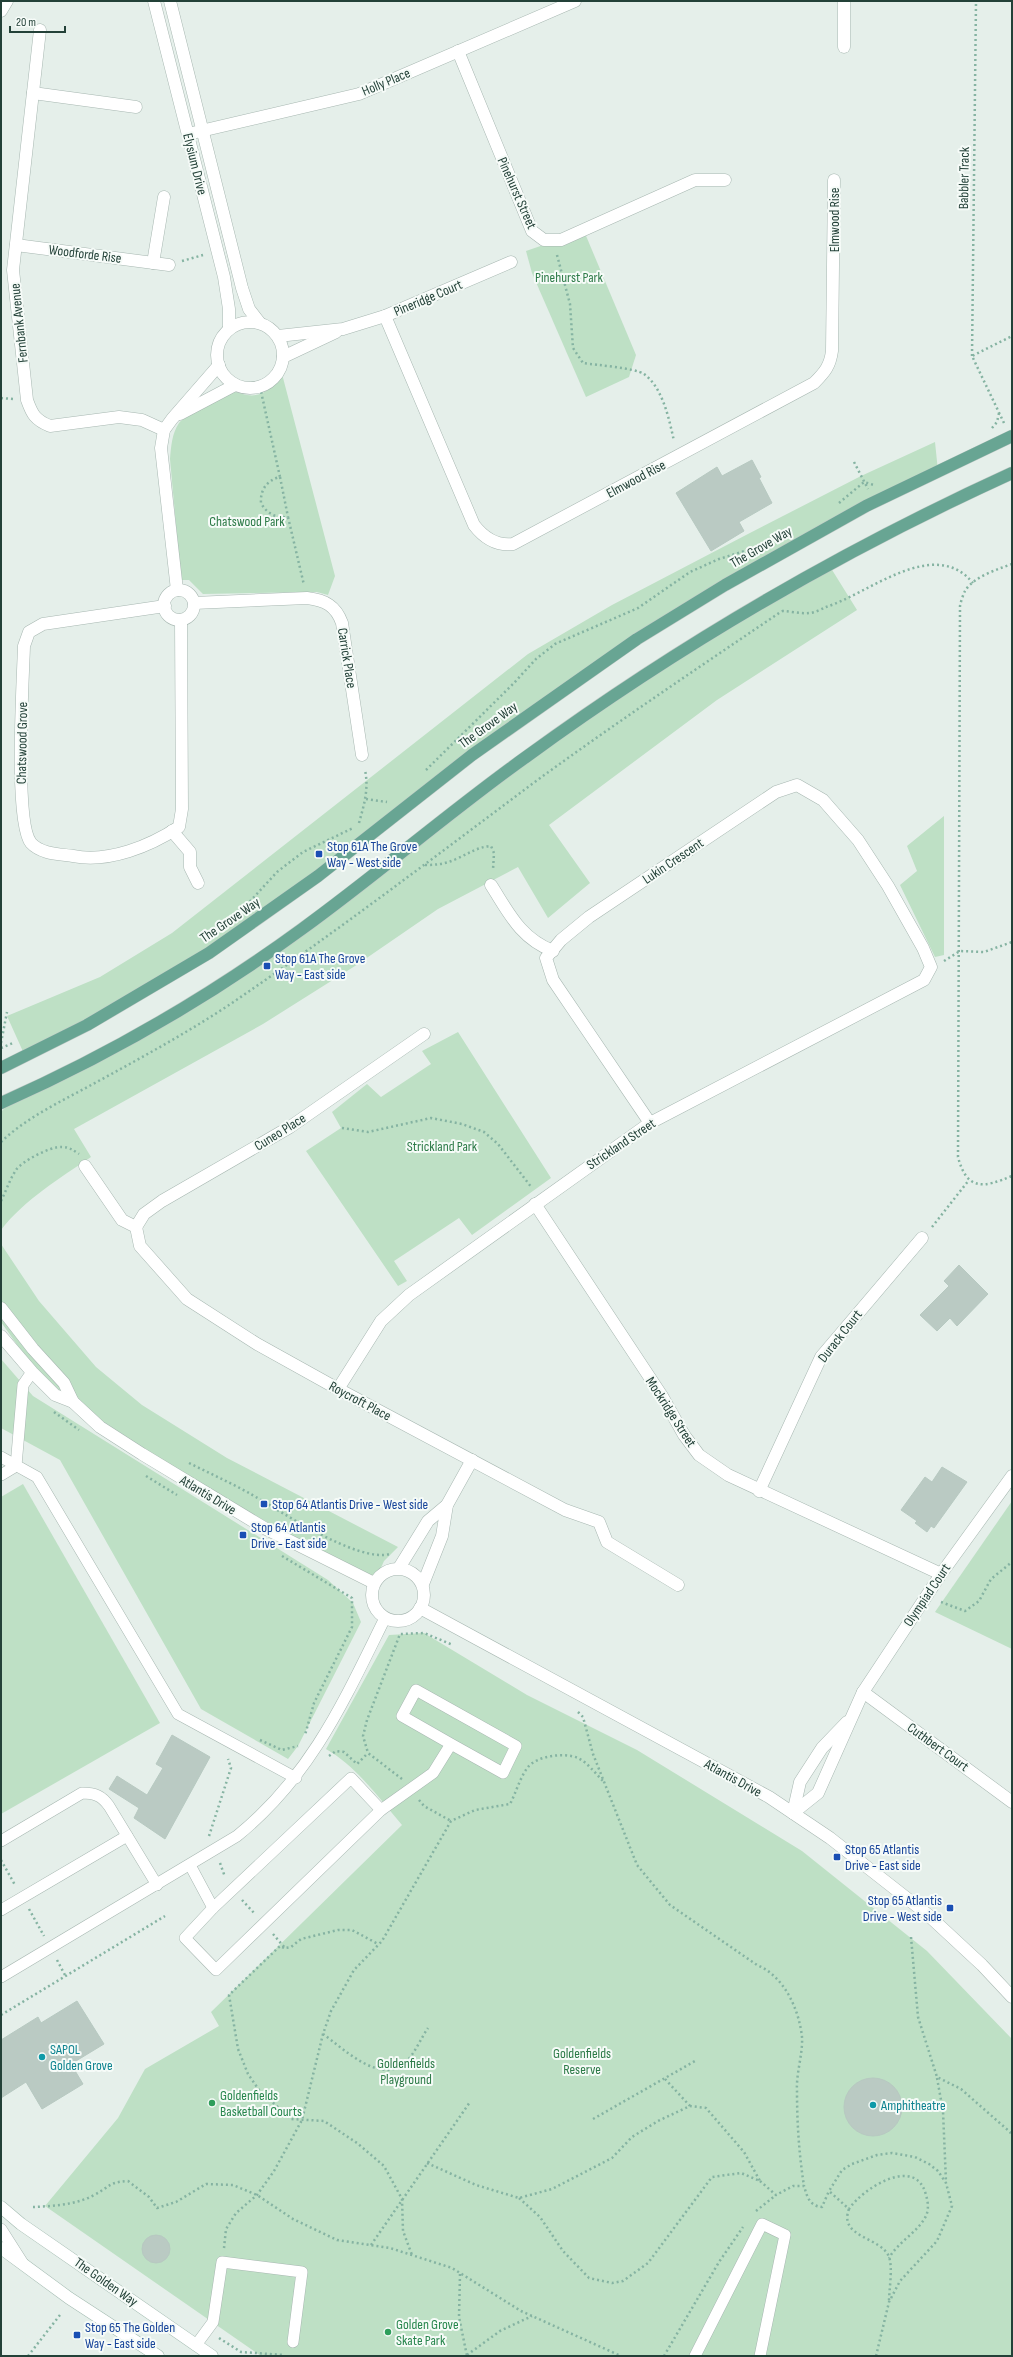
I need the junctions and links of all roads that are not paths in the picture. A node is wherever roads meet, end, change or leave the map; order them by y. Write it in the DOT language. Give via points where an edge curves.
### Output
graph roads {
  1 [pos="7,1"];
  2 [pos="154,1"];
  3 [pos="170,1"];
  4 [pos="575,1"];
  5 [pos="844,1"];
  6 [pos="1,10"];
  7 [pos="40,30"];
  8 [pos="844,47"];
  9 [pos="458,52"];
  10 [pos="33,93"];
  11 [pos="136,107"];
  12 [pos="202,130"];
  13 [pos="188,134"];
  14 [pos="725,180"];
  15 [pos="834,180"];
  16 [pos="164,197"];
  17 [pos="16,245"];
  18 [pos="153,262"];
  19 [pos="511,262"];
  20 [pos="169,265"];
  21 [pos="385,316"];
  22 [pos="259,322"];
  23 [pos="229,328"];
  24 [pos="343,329"];
  25 [pos="278,336"];
  26 [pos="284,357"];
  27 [pos="219,365"];
  28 [pos="235,385"];
  29 [pos="172,419"];
  30 [pos="164,430"];
  31 [pos="1012,436"];
  32 [pos="1012,473"];
  33 [pos="177,590"];
  34 [pos="194,603"];
  35 [pos="164,606"];
  36 [pos="181,620"];
  37 [pos="362,756"];
  38 [pos="172,831"];
  39 [pos="198,883"];
  40 [pos="491,885"];
  41 [pos="552,951"];
  42 [pos="931,967"];
  43 [pos="424,1034"];
  44 [pos="1,1068"];
  45 [pos="15,1097"];
  46 [pos="1,1103"];
  47 [pos="1,1112"];
  48 [pos="650,1123"];
  49 [pos="86,1166"];
  50 [pos="535,1204"];
  51 [pos="136,1227"];
  52 [pos="922,1238"];
  53 [pos="1,1308"];
  54 [pos="1,1336"];
  55 [pos="32,1372"];
  56 [pos="338,1389"];
  57 [pos="73,1402"];
  58 [pos="1,1457"];
  59 [pos="472,1460"];
  60 [pos="16,1466"];
  61 [pos="1,1475"];
  62 [pos="1012,1476"];
  63 [pos="758,1490"];
  64 [pos="447,1505"];
  65 [pos="399,1568"];
  66 [pos="941,1574"];
  67 [pos="374,1583"];
  68 [pos="423,1584"];
  69 [pos="678,1585"];
  70 [pos="420,1608"];
  71 [pos="385,1618"];
  72 [pos="863,1692"];
  73 [pos="851,1719"];
  74 [pos="450,1744"];
  75 [pos="296,1778"];
  76 [pos="1012,1802"];
  77 [pos="381,1810"];
  78 [pos="793,1813"];
  79 [pos="127,1836"];
  80 [pos="1,1841"];
  81 [pos="190,1865"];
  82 [pos="157,1885"];
  83 [pos="213,1908"];
  84 [pos="1,1910"];
  85 [pos="1,1977"];
  86 [pos="1012,1997"];
  87 [pos="1,2207"];
  88 [pos="1,2229"];
  89 [pos="1,2248"];
  90 [pos="26,2267"];
  91 [pos="293,2342"];
  92 [pos="196,2345"];
  93 [pos="158,2356"];
  94 [pos="212,2356"];
  95 [pos="695,2356"];
  96 [pos="760,2356"];
  1 -- 6 [label="street"];
  2 -- 13 [label="street, Elysium Drive"];
  3 -- 12 [label="street, Elysium Drive"];
  4 -- 9 [label="street, Holly Place"];
  5 -- 8 [label="street"];
  7 -- 10 [label="street, Fernbank Avenue"];
  9 -- 12 [label="street, Holly Place" via="358,94"];
  9 -- 14 [label="street, Pinehurst Street" via="532,230 544,240 561,240 695,180"];
  10 -- 11 [label="street"];
  10 -- 17 [label="street, Fernbank Avenue"];
  12 -- 13 [label="street, Holly Place"];
  12 -- 22 [label="street, Elysium Drive" via="242,288 249,309"];
  13 -- 23 [label="street, Elysium Drive" via="224,277"];
  15 -- 21 [label="street, Elmwood Rise" via="832,351 827,368 814,382 523,540 506,545 488,539 480,534 474,525"];
  16 -- 18 [label="street"];
  17 -- 18 [label="street, Woodforde Rise"];
  17 -- 30 [label="street, Fernbank Avenue" via="13,270 27,400 32,415 39,422 50,426 119,416 142,420"];
  18 -- 20 [label="street, Woodforde Rise"];
  19 -- 21 [label="street, Pineridge Court"];
  21 -- 24 [label="street, Pineridge Court"];
  22 -- 23 [label="street" via="240,323"];
  22 -- 25 [label="street"];
  23 -- 27 [label="street" via="217,348"];
  24 -- 25 [label="street, Pineridge Court"];
  24 -- 26 [label="street, Pineridge Court"];
  25 -- 26 [label="street"];
  26 -- 28 [label="street" via="276,376 260,387 249,389"];
  27 -- 28 [label="street" via="226,378"];
  27 -- 29 [label="street"];
  28 -- 29 [label="street"];
  29 -- 30 [label="street"];
  30 -- 33 [label="street" via="161,448"];
  31 -- 44 [label="main road, The Grove Way" via="875,502 725,585 637,639 472,755 318,876 209,953 87,1025"];
  32 -- 45 [label="main road" via="914,519 763,603 646,673 558,734 302,929 216,987 99,1056"];
  33 -- 34 [label="street" via="184,590 190,594"];
  33 -- 35 [label="street" via="170,593"];
  34 -- 36 [label="street" via="191,614"];
  34 -- 37 [label="street, Carrick Place" via="307,598 330,604 339,614 342,623"];
  35 -- 36 [label="street" via="170,616"];
  35 -- 38 [label="street, Chatswood Grove" via="43,624 29,632 24,646 21,802 30,842 40,850 84,858 105,858 162,838"];
  36 -- 38 [label="street" via="182,810 179,827"];
  38 -- 39 [label="street" via="190,852 190,867"];
  40 -- 41 [label="street" via="526,937"];
  41 -- 42 [label="street, Lukin Crescent" via="561,940 595,913 776,792 797,785 823,800 858,840 888,886"];
  41 -- 48 [label="street" via="546,958 553,980"];
  42 -- 48 [label="street, Strickland Street" via="924,980 911,988"];
  43 -- 51 [label="street, Cuneo Place" via="290,1127 162,1201 144,1214"];
  45 -- 46 [label="main road"];
  45 -- 47 [label="main road"];
  48 -- 50 [label="street, Strickland Street"];
  49 -- 51 [label="street" via="122,1220"];
  50 -- 56 [label="street, Strickland Street" via="409,1294 381,1321"];
  50 -- 63 [label="street, Mockridge Street" via="699,1455 728,1475"];
  51 -- 56 [label="street, Roycroft Place" via="140,1246 187,1299 257,1344"];
  52 -- 63 [label="street, Durack Court" via="821,1357"];
  53 -- 57 [label="street, Atlantis Drive" via="64,1383"];
  54 -- 55 [label="street, Atlantis Drive"];
  55 -- 57 [label="street, Atlantis Drive" via="56,1395"];
  55 -- 60 [label="lane" via="23,1385"];
  56 -- 59 [label="street, Roycroft Place"];
  57 -- 67 [label="street, Atlantis Drive" via="100,1427 184,1481 266,1529"];
  58 -- 60 [label="lane"];
  59 -- 64 [label="street"];
  59 -- 69 [label="street, Roycroft Place" via="565,1510 599,1522 607,1542"];
  60 -- 61 [label="lane"];
  60 -- 75 [label="lane" via="37,1477 178,1714"];
  62 -- 66 [label="street, Olympiad Court"];
  63 -- 66 [label="street, Mockridge Street"];
  64 -- 65 [label="street" via="428,1520"];
  64 -- 68 [label="street" via="442,1536"];
  65 -- 67 [label="street" via="386,1570"];
  65 -- 68 [label="street" via="418,1576"];
  66 -- 72 [label="street, Olympiad Court"];
  67 -- 71 [label="street" via="373,1604"];
  68 -- 70 [label="street" via="425,1596"];
  70 -- 71 [label="street" via="406,1620"];
  70 -- 78 [label="street, Atlantis Drive" via="769,1797"];
  71 -- 75 [label="lane" via="330,1727"];
  72 -- 73 [label="street, Olympiad Court"];
  72 -- 76 [label="street, Cuthbert Court"];
  73 -- 78 [label="street, Olympiad Court" via="818,1793"];
  73 -- 78 [label="street, Olympiad Court" via="822,1748 800,1782"];
  74 -- 74 [label="lane" via="402,1716 416,1690 516,1746 503,1773"];
  74 -- 77 [label="lane" via="433,1773"];
  75 -- 81 [label="lane" via="262,1816 237,1836"];
  77 -- 83 [label="lane" via="351,1778"];
  77 -- 83 [label="lane" via="216,1970 185,1938"];
  78 -- 86 [label="street, Atlantis Drive" via="830,1838 927,1914"];
  79 -- 80 [label="lane" via="103,1798 92,1793 82,1793"];
  79 -- 82 [label="lane"];
  79 -- 84 [label="lane"];
  81 -- 82 [label="lane"];
  81 -- 83 [label="lane"];
  82 -- 85 [label="lane"];
  87 -- 92 [label="street, The Golden Way"];
  88 -- 90 [label="lane"];
  89 -- 90 [label="street"];
  90 -- 93 [label="street"];
  91 -- 92 [label="lane" via="302,2272 222,2262 213,2322"];
  92 -- 94 [label="street, The Golden Way"];
  95 -- 96 [label="lane" via="762,2224 785,2235"];
}
